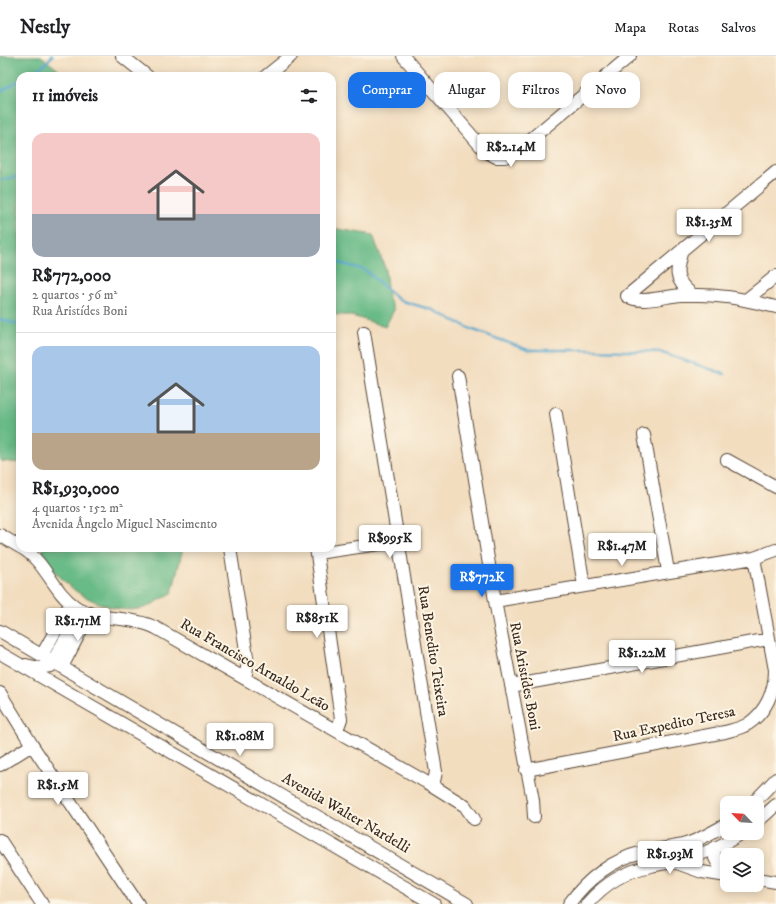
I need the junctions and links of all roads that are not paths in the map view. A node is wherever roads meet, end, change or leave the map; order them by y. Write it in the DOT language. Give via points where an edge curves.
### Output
graph roads {
  1 [pos="122,56"];
  2 [pos="291,56"];
  3 [pos="403,56"];
  4 [pos="630,56"];
  5 [pos="142,72"];
  6 [pos="271,72"];
  7 [pos="776,172"];
  8 [pos="682,250"];
  9 [pos="776,276"];
  10 [pos="693,295"];
  11 [pos="746,300"];
  12 [pos="776,307"];
  13 [pos="364,332"];
  14 [pos="458,376"];
  15 [pos="556,414"];
  16 [pos="644,435"];
  17 [pos="727,460"];
  18 [pos="776,487"];
  19 [pos="0,535"];
  20 [pos="400,541"];
  21 [pos="16,544"];
  22 [pos="336,549"];
  23 [pos="776,550"];
  24 [pos="28,552"];
  25 [pos="231,552"];
  26 [pos="317,552"];
  27 [pos="754,558"];
  28 [pos="668,571"];
  29 [pos="584,586"];
  30 [pos="495,601"];
  31 [pos="81,609"];
  32 [pos="0,631"];
  33 [pos="768,639"];
  34 [pos="0,653"];
  35 [pos="12,660"];
  36 [pos="52,661"];
  37 [pos="776,671"];
  38 [pos="245,678"];
  39 [pos="512,686"];
  40 [pos="0,693"];
  41 [pos="337,730"];
  42 [pos="32,745"];
  43 [pos="0,765"];
  44 [pos="526,770"];
  45 [pos="776,779"];
  46 [pos="433,786"];
  47 [pos="760,796"];
  48 [pos="776,805"];
  49 [pos="764,816"];
  50 [pos="534,817"];
  51 [pos="474,818"];
  52 [pos="720,828"];
  53 [pos="0,840"];
  54 [pos="729,840"];
  55 [pos="714,848"];
  56 [pos="674,862"];
  57 [pos="720,868"];
  58 [pos="720,875"];
  59 [pos="764,881"];
  60 [pos="776,882"];
  61 [pos="42,904"];
  62 [pos="138,904"];
  63 [pos="434,904"];
  64 [pos="467,904"];
  65 [pos="569,904"];
  66 [pos="587,904"];
  1 -- 5 [label="street"];
  2 -- 6 [label="street"];
  3 -- 4 [label="street" via="485,151 496,157 505,157 525,144"];
  7 -- 8 [label="street"];
  8 -- 10 [label="street" via="676,269 681,286"];
  8 -- 10 [label="street" via="627,296 634,300"];
  9 -- 11 [label="street"];
  10 -- 11 [label="street" via="718,294"];
  11 -- 12 [label="street"];
  13 -- 20 [label="street, Rua Benedito Teixeira"];
  14 -- 30 [label="street, Rua Aristídes Boni"];
  15 -- 29 [label="street"];
  16 -- 28 [label="street"];
  17 -- 18 [label="street"];
  19 -- 21 [label="street"];
  20 -- 22 [label="street"];
  20 -- 46 [label="street, Rua Benedito Teixeira" via="436,772"];
  23 -- 27 [label="street"];
  24 -- 31 [label="street"];
  25 -- 38 [label="street" via="248,663"];
  26 -- 41 [label="street" via="341,719"];
  27 -- 28 [label="street"];
  27 -- 33 [label="street, Rua Expedito Teresa"];
  28 -- 29 [label="street"];
  29 -- 30 [label="street"];
  30 -- 39 [label="street, Rua Aristídes Boni"];
  31 -- 36 [label="street"];
  31 -- 36 [label="street"];
  31 -- 38 [label="street, Rua Francisco Arnaldo Leão" via="149,624"];
  32 -- 36 [label="street, Avenida Walter Nardelli"];
  33 -- 37 [label="street, Rua Expedito Teresa"];
  33 -- 39 [label="street"];
  34 -- 35 [label="street"];
  35 -- 36 [label="street" via="39,668 50,666"];
  35 -- 63 [label="street"];
  36 -- 64 [label="street, Avenida Walter Nardelli"];
  37 -- 44 [label="street, Rua Expedito Teresa" via="775,682 761,713 747,724 725,732"];
  38 -- 41 [label="street, Rua Francisco Arnaldo Leão"];
  39 -- 44 [label="street, Rua Aristídes Boni"];
  40 -- 42 [label="street"];
  41 -- 46 [label="street, Rua Francisco Arnaldo Leão"];
  42 -- 43 [label="street"];
  42 -- 62 [label="street"];
  44 -- 50 [label="street, Rua Aristídes Boni"];
  45 -- 47 [label="street"];
  46 -- 51 [label="street, Rua Francisco Arnaldo Leão" via="465,806"];
  48 -- 49 [label="street"];
  52 -- 65 [label="street" via="689,843 620,860 595,876"];
  53 -- 61 [label="street"];
  54 -- 55 [label="street"];
  55 -- 56 [label="street"];
  55 -- 57 [label="street"];
  56 -- 58 [label="street" via="702,872"];
  56 -- 66 [label="street" via="644,867 625,874 607,885"];
  59 -- 60 [label="street"];
}
